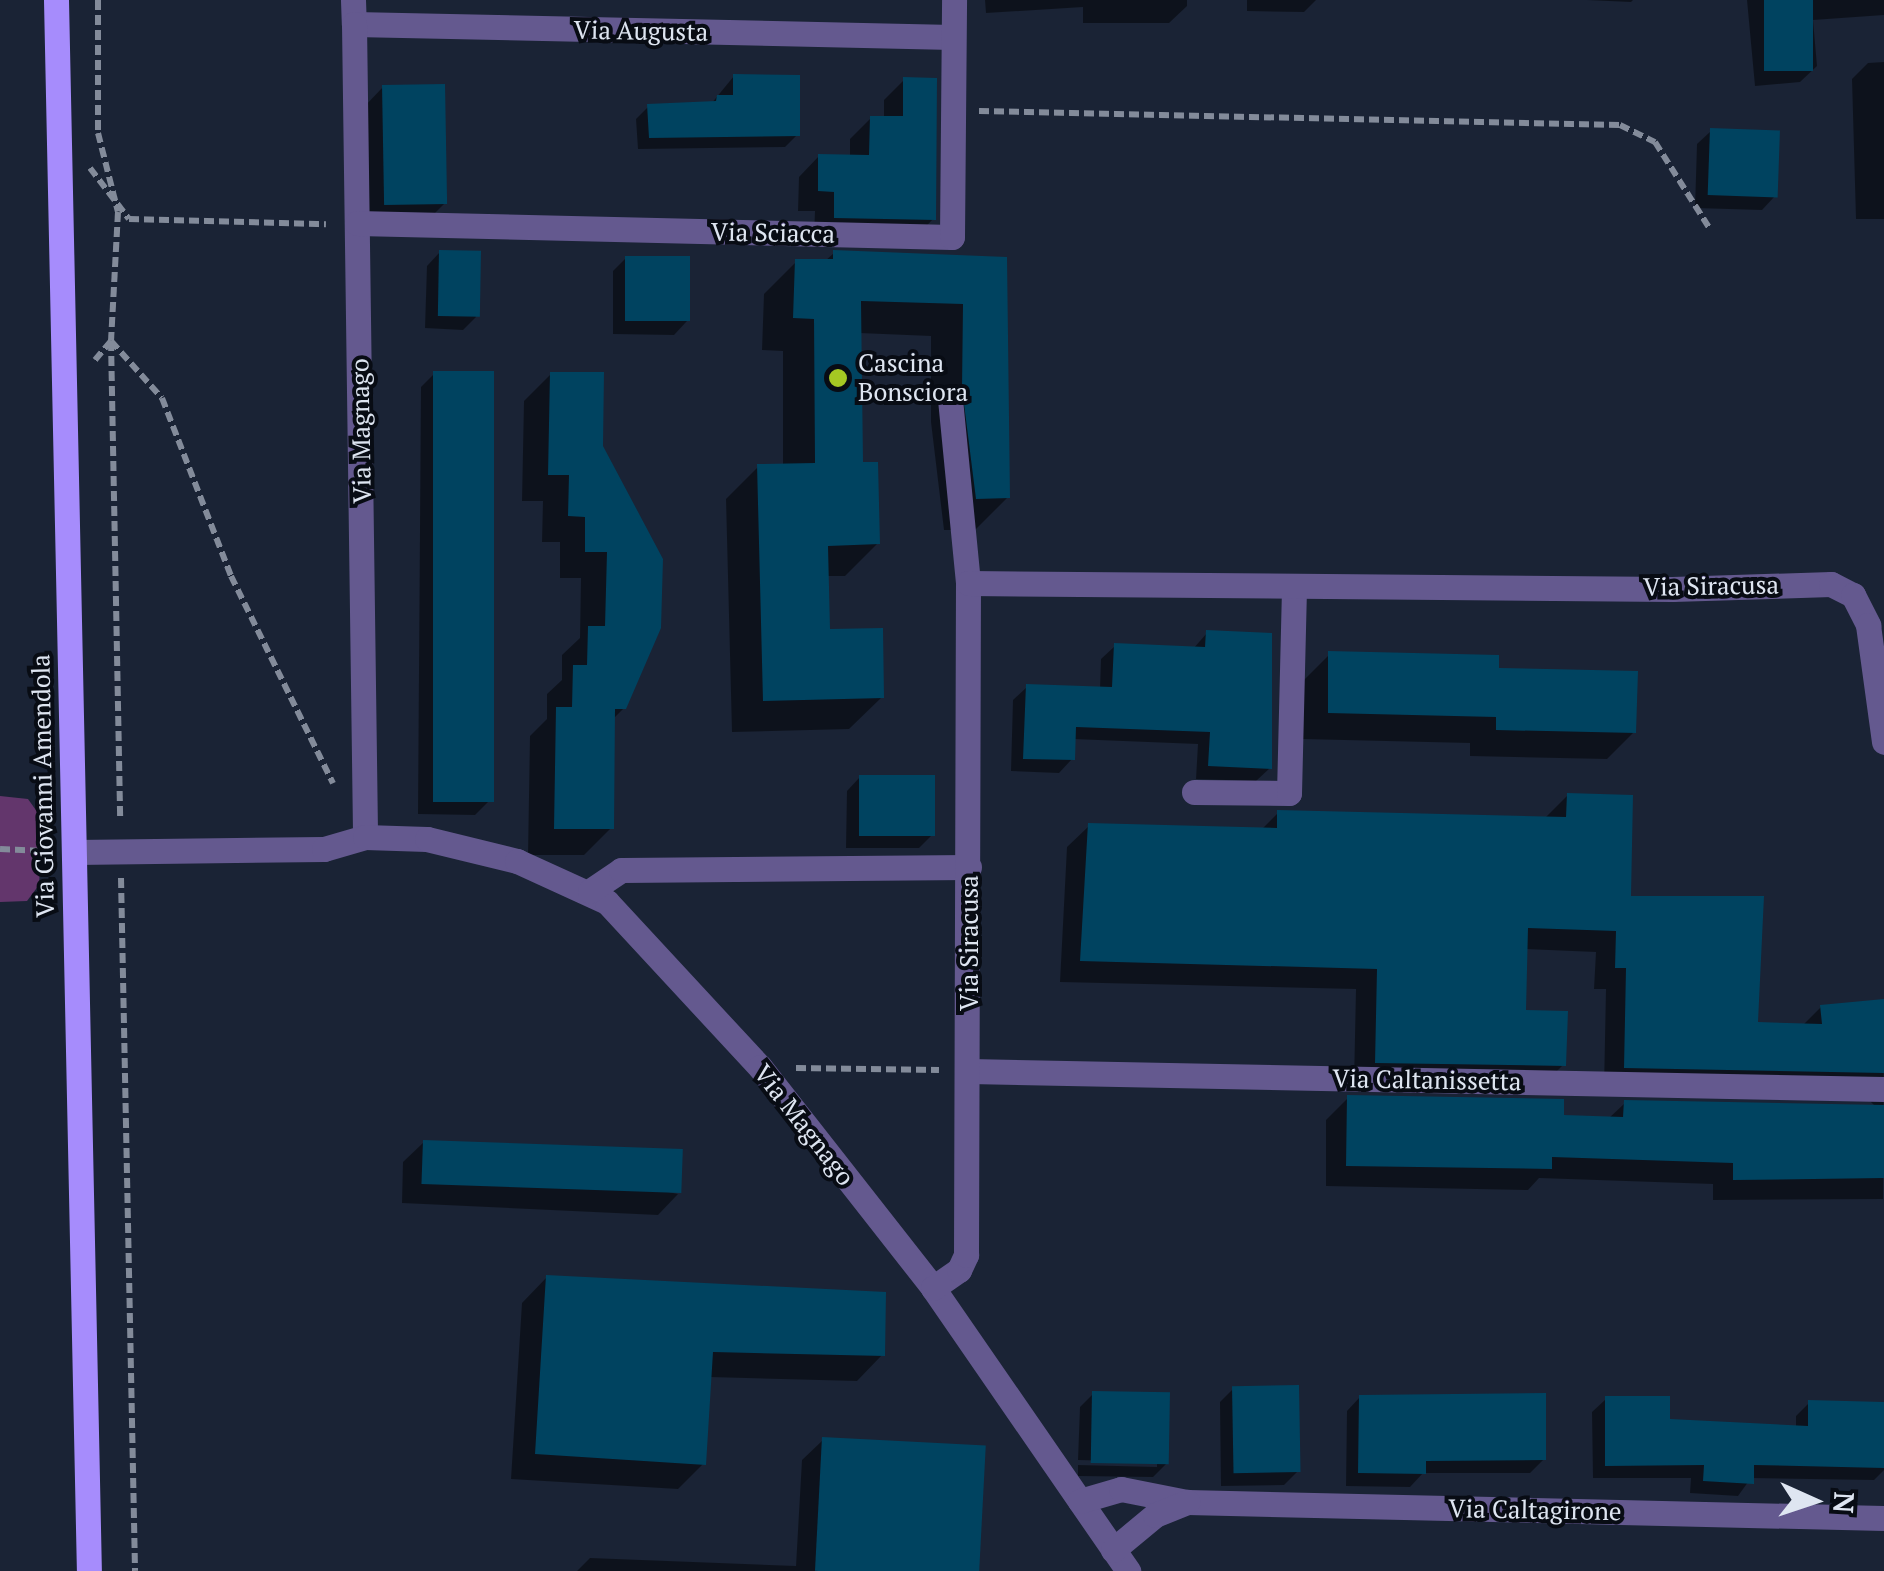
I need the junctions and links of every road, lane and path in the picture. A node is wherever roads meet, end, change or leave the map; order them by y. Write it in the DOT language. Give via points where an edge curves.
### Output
graph roads {
  1 [pos="56,0"];
  2 [pos="98,0"];
  3 [pos="954,0"];
  4 [pos="353,12"];
  5 [pos="954,37"];
  6 [pos="952,110"];
  7 [pos="60,148"];
  8 [pos="118,212"];
  9 [pos="357,223"];
  10 [pos="1710,229"];
  11 [pos="110,341"];
  12 [pos="950,399"];
  13 [pos="968,583"];
  14 [pos="1294,586"];
  15 [pos="1884,742"];
  16 [pos="1194,792"];
  17 [pos="344,798"];
  18 [pos="366,838"];
  19 [pos="0,850"];
  20 [pos="74,852"];
  21 [pos="120,853"];
  22 [pos="969,867"];
  23 [pos="590,891"];
  24 [pos="760,1067"];
  25 [pos="969,1070"];
  26 [pos="1884,1089"];
  27 [pos="933,1288"];
  28 [pos="1080,1501"];
  29 [pos="1187,1502"];
  30 [pos="1884,1518"];
  31 [pos="1121,1560"];
  32 [pos="89,1571"];
  33 [pos="135,1571"];
  1 -- 7 [label="main road, Via Giovanni Amendola"];
  2 -- 8 [label="path" via="98,133"];
  3 -- 5 [label="street, Via Sciacca"];
  4 -- 5 [label="street, Via Augusta"];
  4 -- 9 [label="street, Via Magnago"];
  5 -- 6 [label="street, Via Sciacca"];
  6 -- 9 [label="street, Via Sciacca" via="952,237"];
  6 -- 10 [label="path" via="1620,125 1644,133 1666,154"];
  7 -- 8 [label="path" via="96,172"];
  7 -- 20 [label="main road, Via Giovanni Amendola"];
  8 -- 9 [label="path" via="129,219 237,226"];
  8 -- 11 [label="path"];
  9 -- 18 [label="street, Via Magnago"];
  11 -- 17 [label="path" via="162,398 270,664"];
  11 -- 21 [label="path"];
  12 -- 13 [label="street, Via Siracusa"];
  13 -- 14 [label="street, Via Siracusa"];
  13 -- 22 [label="street, Via Siracusa"];
  14 -- 15 [label="street, Via Siracusa" via="1831,584 1854,595 1868,625"];
  14 -- 16 [label="street" via="1288,793"];
  18 -- 21 [label="street, Via Magnago" via="324,848"];
  18 -- 23 [label="street, Via Magnago" via="463,845"];
  19 -- 20 [label="path"];
  20 -- 21 [label="street, Via Magnago"];
  20 -- 32 [label="main road, Via Giovanni Amendola"];
  21 -- 33 [label="path"];
  22 -- 23 [label="street" via="622,870"];
  22 -- 25 [label="street, Via Siracusa"];
  23 -- 24 [label="street, Via Magnago" via="626,916"];
  24 -- 25 [label="path"];
  24 -- 27 [label="street, Via Magnago"];
  25 -- 26 [label="street, Via Caltanissetta"];
  25 -- 27 [label="street, Via Siracusa" via="966,1254 959,1270"];
  27 -- 28 [label="street, Via Magnago"];
  28 -- 29 [label="street, Via Caltagirone" via="1109,1488"];
  28 -- 31 [label="street, Via Magnago"];
  29 -- 30 [label="street, Via Caltagirone"];
  29 -- 31 [label="street, Via Caltagirone" via="1155,1515"];
}
